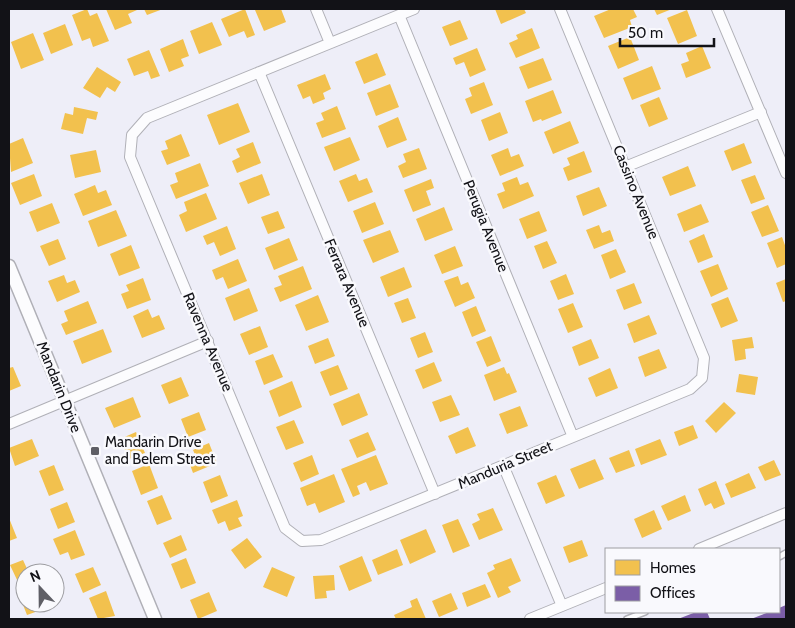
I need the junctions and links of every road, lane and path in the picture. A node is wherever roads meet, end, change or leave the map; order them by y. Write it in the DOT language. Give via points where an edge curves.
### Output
graph roads {
  1 [pos="316,9"];
  2 [pos="414,9"];
  3 [pos="560,9"];
  4 [pos="718,9"];
  5 [pos="399,15"];
  6 [pos="330,43"];
  7 [pos="259,72"];
  8 [pos="761,112"];
  9 [pos="625,167"];
  10 [pos="786,173"];
  11 [pos="9,266"];
  12 [pos="208,341"];
  13 [pos="702,378"];
  14 [pos="64,400"];
  15 [pos="9,424"];
  16 [pos="573,437"];
  17 [pos="503,465"];
  18 [pos="435,494"];
  19 [pos="786,513"];
  20 [pos="302,541"];
  21 [pos="702,548"];
  22 [pos="605,588"];
  23 [pos="562,606"];
  24 [pos="642,613"];
  25 [pos="155,619"];
  26 [pos="530,619"];
  27 [pos="627,619"];
  1 -- 6 [label="street"];
  2 -- 5 [label="street"];
  3 -- 9 [label="street, Cassino Avenue"];
  4 -- 8 [label="street"];
  5 -- 6 [label="street"];
  5 -- 16 [label="street, Perugia Avenue"];
  6 -- 7 [label="street"];
  7 -- 12 [label="street, Ravenna Avenue" via="147,118 132,135 130,157"];
  7 -- 18 [label="street, Ferrara Avenue"];
  8 -- 9 [label="street"];
  8 -- 10 [label="street"];
  9 -- 13 [label="street, Cassino Avenue" via="704,358"];
  11 -- 14 [label="street, Mandarin Drive"];
  12 -- 14 [label="street"];
  12 -- 20 [label="street, Ravenna Avenue" via="285,528"];
  13 -- 16 [label="street, Manduria Street" via="690,390"];
  14 -- 15 [label="street"];
  14 -- 25 [label="street, Mandarin Drive"];
  16 -- 17 [label="street, Manduria Street"];
  17 -- 18 [label="street, Manduria Street"];
  17 -- 23 [label="street"];
  18 -- 20 [label="street, Manduria Street" via="321,540"];
  19 -- 21 [label="street"];
  22 -- 23 [label="street"];
  23 -- 26 [label="street"];
  24 -- 27 [label="lane"];
}
